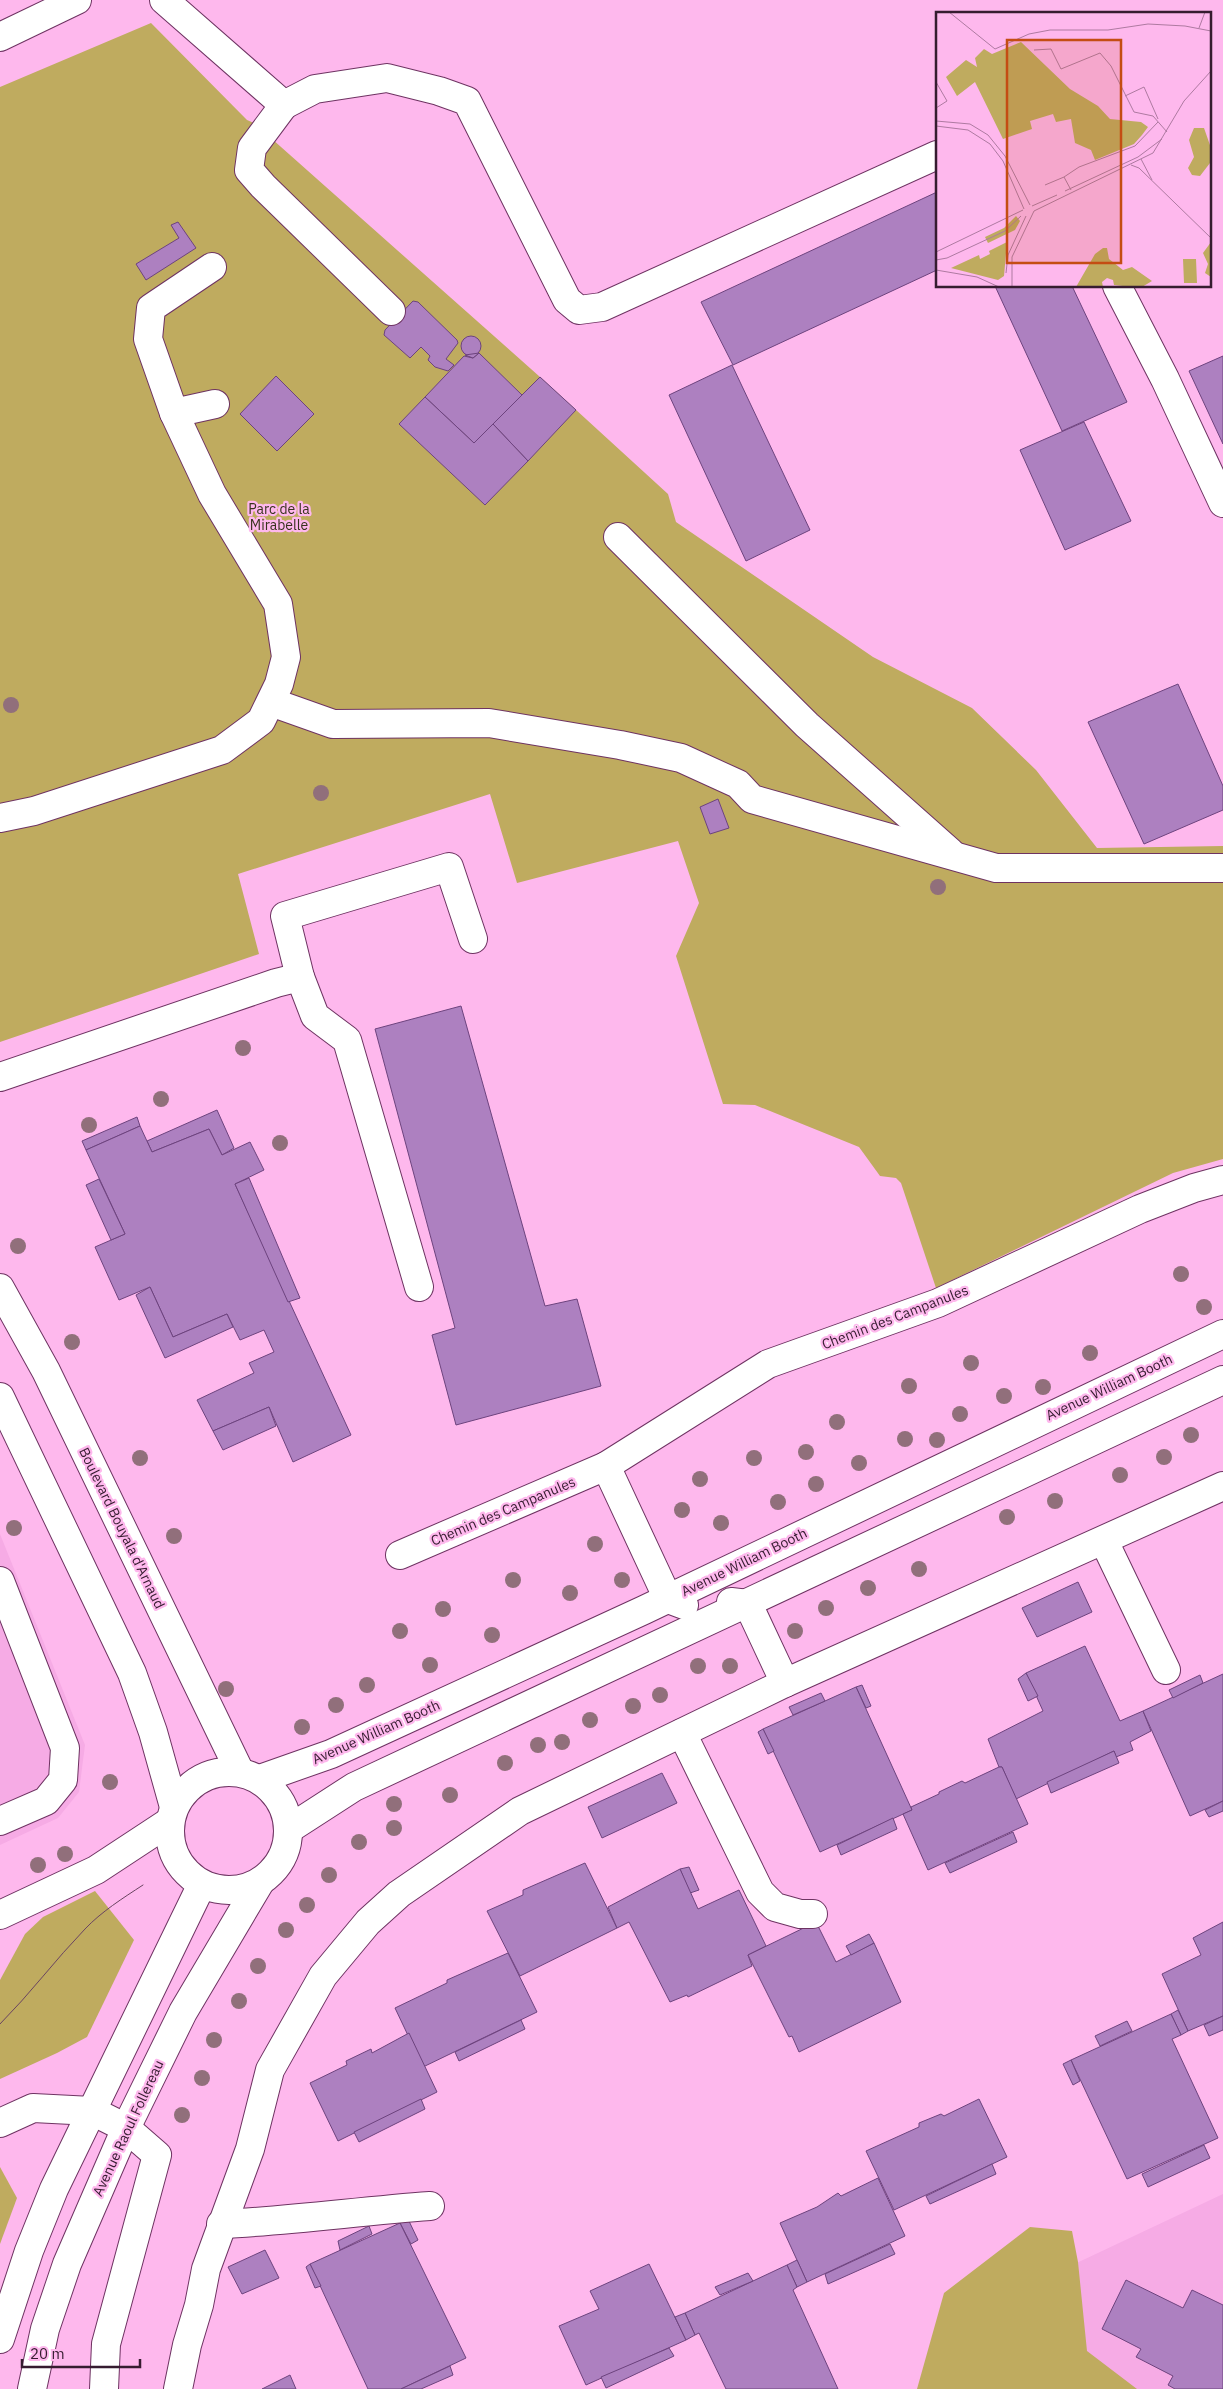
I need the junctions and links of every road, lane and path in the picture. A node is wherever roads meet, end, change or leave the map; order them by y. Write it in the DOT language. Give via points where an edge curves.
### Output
graph roads {
  1 [pos="77,0"];
  2 [pos="164,0"];
  3 [pos="0,37"];
  4 [pos="284,105"];
  5 [pos="936,155"];
  6 [pos="212,267"];
  7 [pos="1118,288"];
  8 [pos="391,311"];
  9 [pos="215,404"];
  10 [pos="174,413"];
  11 [pos="1223,503"];
  12 [pos="618,537"];
  13 [pos="271,702"];
  14 [pos="0,818"];
  15 [pos="953,855"];
  16 [pos="1223,868"];
  17 [pos="473,939"];
  18 [pos="300,977"];
  19 [pos="0,1077"];
  20 [pos="1223,1180"];
  21 [pos="419,1287"];
  22 [pos="0,1288"];
  23 [pos="1223,1334"];
  24 [pos="1223,1380"];
  25 [pos="0,1397"];
  26 [pos="606,1466"];
  27 [pos="1223,1486"];
  28 [pos="1104,1541"];
  29 [pos="400,1555"];
  30 [pos="0,1581"];
  31 [pos="668,1599"];
  32 [pos="748,1604"];
  33 [pos="1166,1670"];
  34 [pos="785,1683"];
  35 [pos="682,1733"];
  36 [pos="250,1775"];
  37 [pos="171,1815"];
  38 [pos="0,1822"];
  39 [pos="289,1829"];
  40 [pos="172,1852"];
  41 [pos="118,1858"];
  42 [pos="260,1882"];
  43 [pos="202,1884"];
  44 [pos="813,1914"];
  45 [pos="0,1915"];
  46 [pos="92,2111"];
  47 [pos="0,2123"];
  48 [pos="126,2128"];
  49 [pos="430,2206"];
  50 [pos="221,2224"];
  51 [pos="0,2339"];
  52 [pos="34,2387"];
  53 [pos="104,2389"];
  54 [pos="178,2389"];
  1 -- 3 [label="street"];
  2 -- 4 [label="street"];
  4 -- 5 [label="street" via="315,89 386,78 467,101 566,300 580,310 602,307"];
  4 -- 8 [label="street" via="252,148 249,170"];
  6 -- 10 [label="street" via="151,308 148,339"];
  7 -- 11 [label="street"];
  9 -- 10 [label="street"];
  10 -- 13 [label="street" via="212,494 278,604 286,657"];
  12 -- 15 [label="street" via="807,725"];
  13 -- 14 [label="street" via="261,721 222,750 34,811"];
  13 -- 15 [label="street" via="333,724 488,723 681,758 738,784 752,799"];
  15 -- 16 [label="street" via="996,868"];
  17 -- 18 [label="street" via="449,867 285,916"];
  18 -- 19 [label="street"];
  18 -- 21 [label="street" via="315,1016 347,1040"];
  20 -- 26 [label="street, Chemin des Campanules" via="1140,1209 938,1303 768,1364"];
  22 -- 36 [label="street, Boulevard Bouyala d'Arnaud" via="46,1371"];
  23 -- 31 [label="street, Avenue William Booth"];
  24 -- 32 [label="street"];
  25 -- 37 [label="street" via="132,1674 153,1732"];
  26 -- 29 [label="street, Chemin des Campanules"];
  26 -- 31 [label="street"];
  27 -- 28 [label="street"];
  28 -- 33 [label="street"];
  28 -- 34 [label="street"];
  30 -- 38 [label="street" via="65,1748 63,1780 46,1801"];
  31 -- 32 [label="street" via="683,1605 736,1601"];
  31 -- 36 [label="street, Avenue William Booth" via="330,1754"];
  32 -- 34 [label="street"];
  32 -- 39 [label="street" via="354,1787"];
  34 -- 35 [label="street"];
  35 -- 44 [label="street" via="760,1892 775,1908"];
  35 -- 50 [label="street" via="520,1811 406,1889 368,1922 323,1976 270,2070 250,2149"];
  36 -- 37 [label="street" via="213,1772 189,1786"];
  36 -- 39 [label="street" via="275,1792 285,1809"];
  37 -- 40 [label="street"];
  37 -- 41 [label="street"];
  39 -- 42 [label="street" via="286,1850 276,1868"];
  40 -- 41 [label="street"];
  40 -- 43 [label="street" via="184,1871"];
  41 -- 45 [label="street"];
  42 -- 43 [label="street" via="241,1889 221,1890"];
  42 -- 48 [label="street, Avenue Raoul Follereau" via="183,2012"];
  43 -- 46 [label="street"];
  46 -- 47 [label="street" via="33,2108"];
  46 -- 48 [label="street"];
  46 -- 51 [label="street" via="54,2189 29,2251"];
  48 -- 52 [label="street, Avenue Raoul Follereau" via="67,2264 45,2329"];
  48 -- 53 [label="street" via="157,2155 106,2344"];
  49 -- 50 [label="street"];
  50 -- 54 [label="street" via="206,2269"];
}
